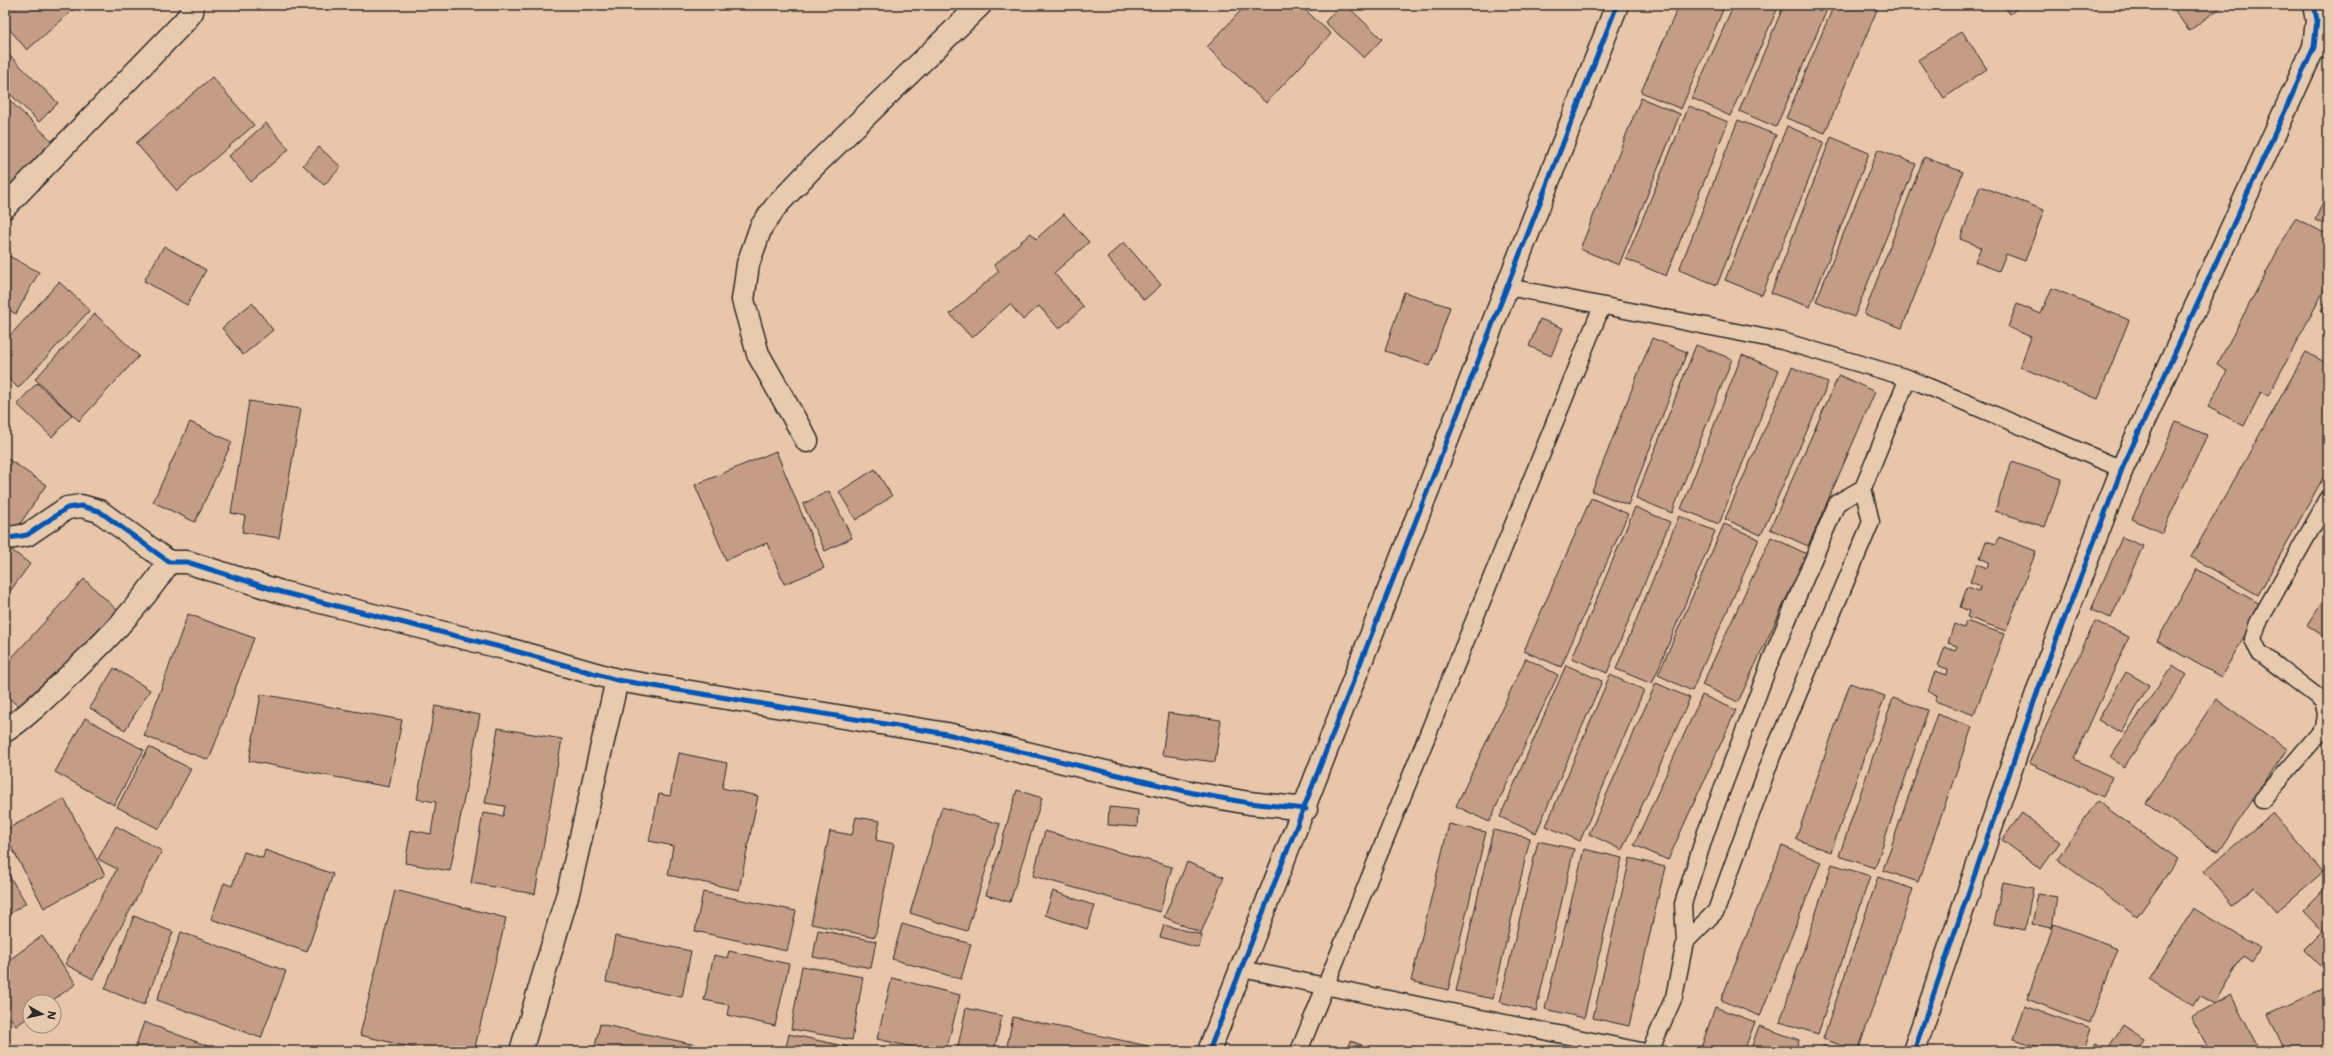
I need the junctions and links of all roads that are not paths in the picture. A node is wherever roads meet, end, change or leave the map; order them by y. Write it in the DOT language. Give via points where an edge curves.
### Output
graph roads {
  1 [pos="193,5"];
  2 [pos="980,5"];
  3 [pos="1617,5"];
  4 [pos="2314,5"];
  5 [pos="2321,48"];
  6 [pos="5,208"];
  7 [pos="1508,287"];
  8 [pos="1602,306"];
  9 [pos="1908,378"];
  10 [pos="807,442"];
  11 [pos="2122,470"];
  12 [pos="1863,488"];
  13 [pos="2328,499"];
  14 [pos="5,536"];
  15 [pos="169,562"];
  16 [pos="617,680"];
  17 [pos="5,731"];
  18 [pos="2262,800"];
  19 [pos="1306,809"];
  20 [pos="1685,942"];
  21 [pos="1242,969"];
  22 [pos="1326,986"];
  23 [pos="521,1051"];
  24 [pos="1209,1051"];
  25 [pos="1299,1051"];
  26 [pos="1641,1051"];
  27 [pos="1650,1051"];
  28 [pos="1914,1051"];
  1 -- 6 [label="street" via="192,12 183,23"];
  2 -- 10 [label="street" via="815,165 776,206 761,227 748,264 743,300 758,354"];
  3 -- 7 [label="street"];
  4 -- 5 [label="street"];
  5 -- 11 [label="street"];
  7 -- 8 [label="lane"];
  7 -- 19 [label="street"];
  8 -- 9 [label="lane" via="1782,341"];
  8 -- 22 [label="lane"];
  9 -- 11 [label="lane"];
  9 -- 12 [label="lane"];
  11 -- 28 [label="street" via="2047,664"];
  12 -- 20 [label="lane" via="1871,522 1772,756 1716,911"];
  12 -- 20 [label="lane" via="1837,503 1772,657 1706,832 1683,904"];
  13 -- 18 [label="lane" via="2258,623 2253,639 2259,652 2323,701 2326,714 2324,728"];
  14 -- 15 [label="street" via="9,538 27,534 67,508 81,506 99,511"];
  15 -- 16 [label="street" via="187,562 281,592 508,649"];
  15 -- 17 [label="street" via="152,588 83,663 21,721"];
  16 -- 19 [label="street" via="947,734 1193,793 1249,803"];
  16 -- 23 [label="street" via="568,893"];
  19 -- 21 [label="street"];
  20 -- 27 [label="lane" via="1674,997"];
  21 -- 22 [label="lane"];
  21 -- 24 [label="street"];
  22 -- 25 [label="lane"];
  22 -- 26 [label="lane"];
}
